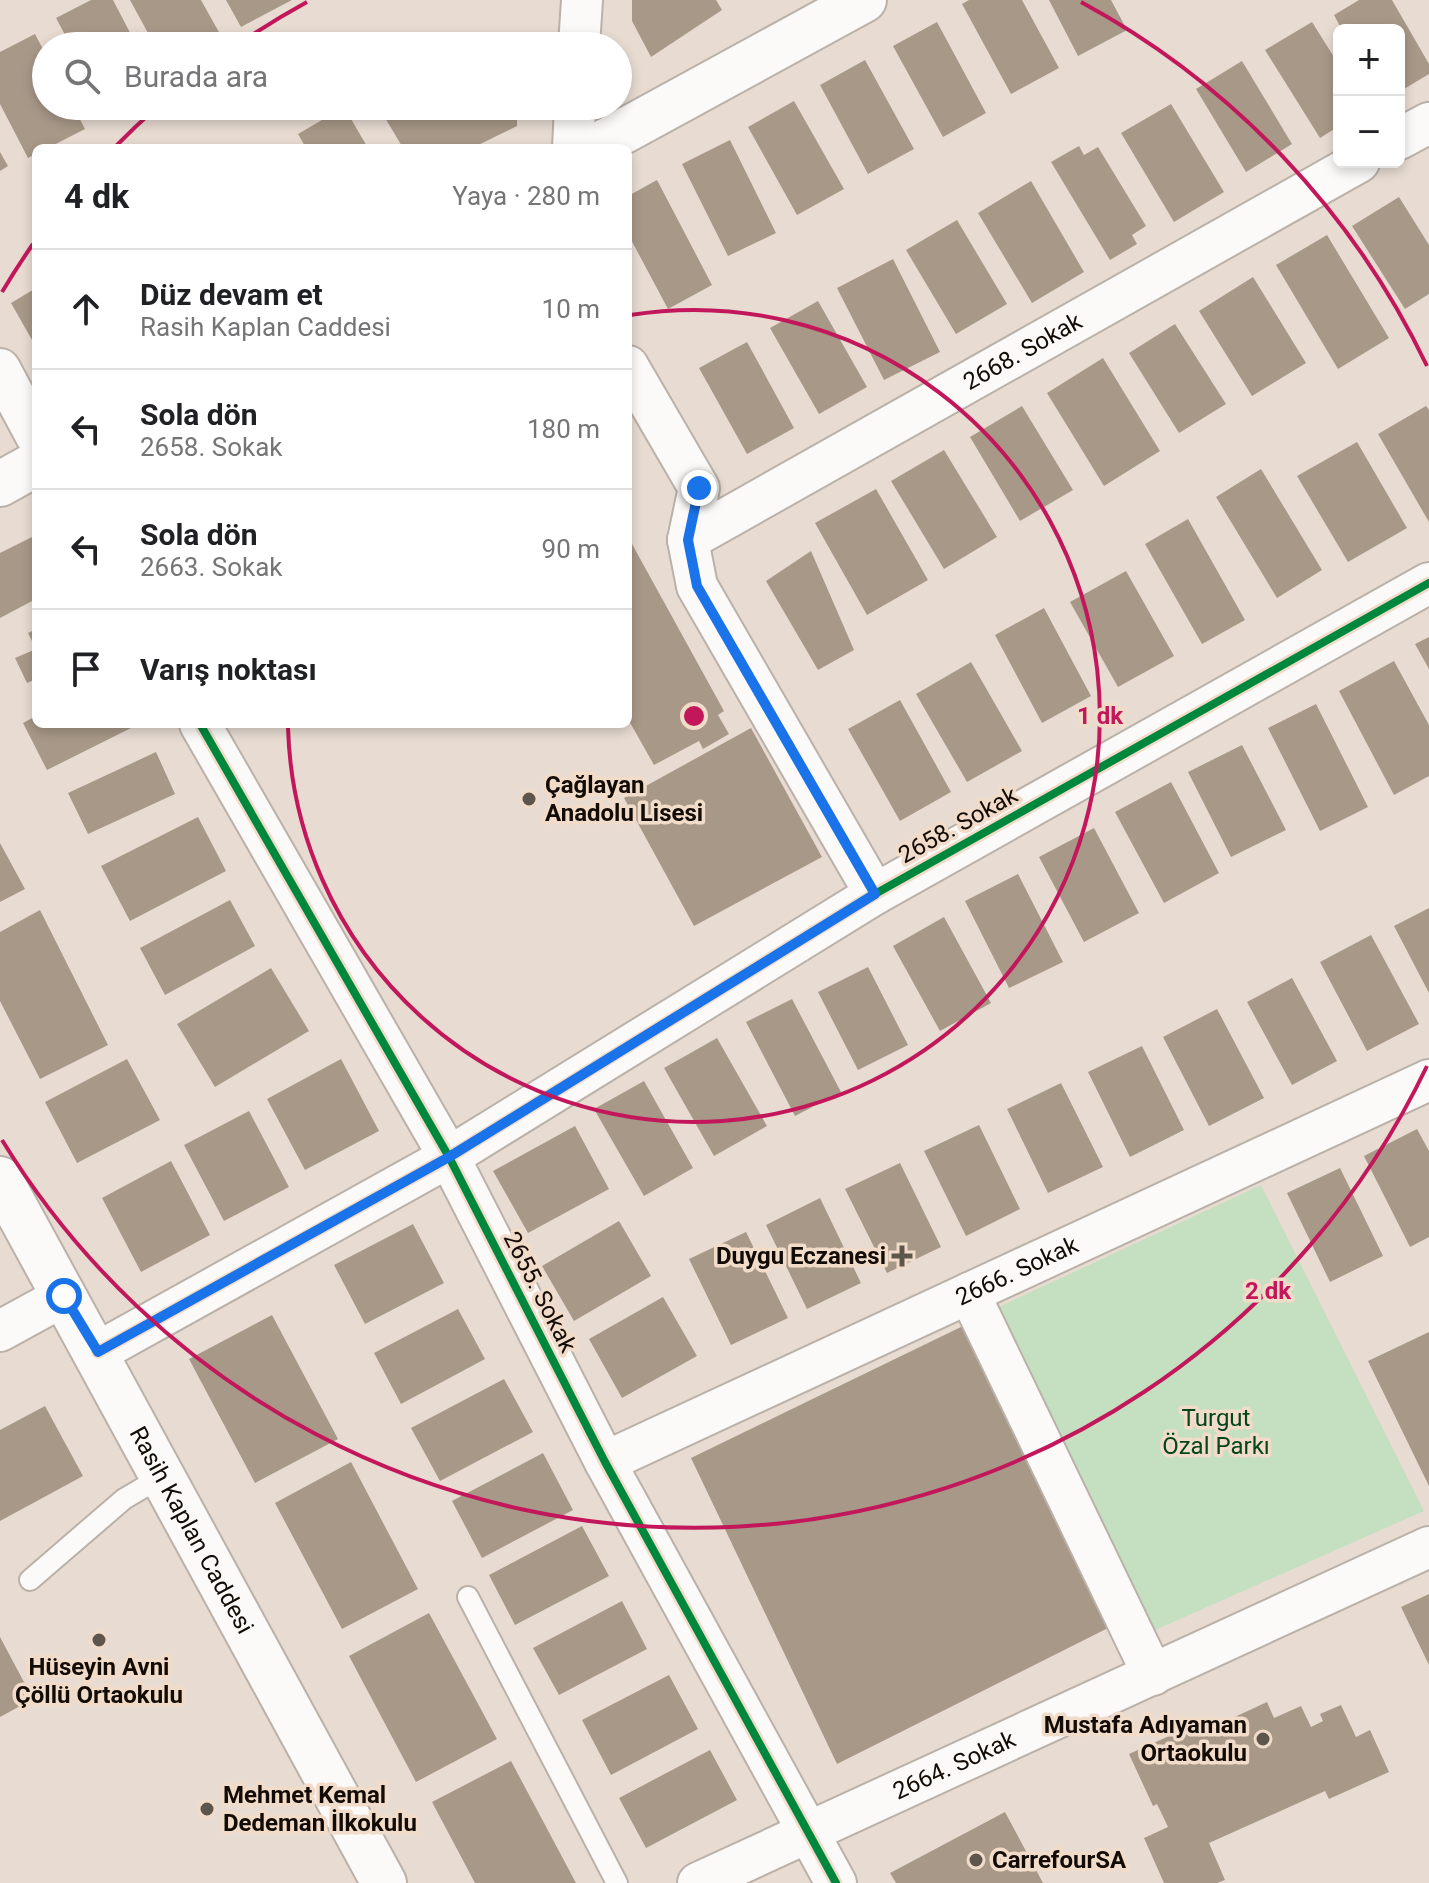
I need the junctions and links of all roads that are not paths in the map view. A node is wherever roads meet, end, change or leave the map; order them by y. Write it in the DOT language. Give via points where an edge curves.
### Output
graph roads {
  1 [pos="582,0"];
  2 [pos="864,0"];
  3 [pos="580,32"];
  4 [pos="574,120"];
  5 [pos="1429,123"];
  6 [pos="1405,136"];
  7 [pos="573,144"];
  8 [pos="600,144"];
  9 [pos="1348,168"];
  10 [pos="0,369"];
  11 [pos="632,373"];
  12 [pos="32,429"];
  13 [pos="32,466"];
  14 [pos="0,484"];
  15 [pos="688,540"];
  16 [pos="1429,583"];
  17 [pos="202,728"];
  18 [pos="875,894"];
  19 [pos="1429,1080"];
  20 [pos="449,1157"];
  21 [pos="0,1179"];
  22 [pos="969,1293"];
  23 [pos="64,1296"];
  24 [pos="0,1331"];
  25 [pos="98,1352"];
  26 [pos="605,1462"];
  27 [pos="163,1476"];
  28 [pos="1429,1547"];
  29 [pos="30,1580"];
  30 [pos="468,1597"];
  31 [pos="1153,1675"];
  32 [pos="807,1833"];
  33 [pos="384,1883"];
  34 [pos="617,1883"];
  35 [pos="698,1883"];
  36 [pos="836,1883"];
  1 -- 3 [label="street"];
  2 -- 8 [label="street"];
  4 -- 7 [label="street"];
  5 -- 6 [label="street"];
  9 -- 15 [label="street, 2668. Sokak"];
  10 -- 12 [label="street"];
  11 -- 15 [label="street" via="699,488"];
  13 -- 14 [label="street"];
  15 -- 18 [label="street" via="697,586"];
  16 -- 18 [label="street, 2658. Sokak"];
  17 -- 20 [label="street, 2655. Sokak"];
  18 -- 20 [label="street, 2658. Sokak"];
  19 -- 22 [label="street, 2666. Sokak"];
  20 -- 25 [label="street, 2658. Sokak"];
  20 -- 26 [label="street, 2655. Sokak"];
  21 -- 23 [label="street, Rasih Kaplan Caddesi"];
  22 -- 26 [label="street, 2666. Sokak"];
  22 -- 31 [label="street"];
  23 -- 24 [label="street"];
  23 -- 25 [label="street, Rasih Kaplan Caddesi"];
  25 -- 27 [label="street, Rasih Kaplan Caddesi"];
  26 -- 32 [label="street, 2655. Sokak"];
  27 -- 29 [label="lane" via="124,1499"];
  27 -- 33 [label="street, Rasih Kaplan Caddesi"];
  28 -- 31 [label="street, 2664. Sokak"];
  30 -- 34 [label="lane"];
  31 -- 32 [label="street, 2664. Sokak"];
  32 -- 35 [label="street, 2664. Sokak"];
  32 -- 36 [label="street, 2655. Sokak"];
}
